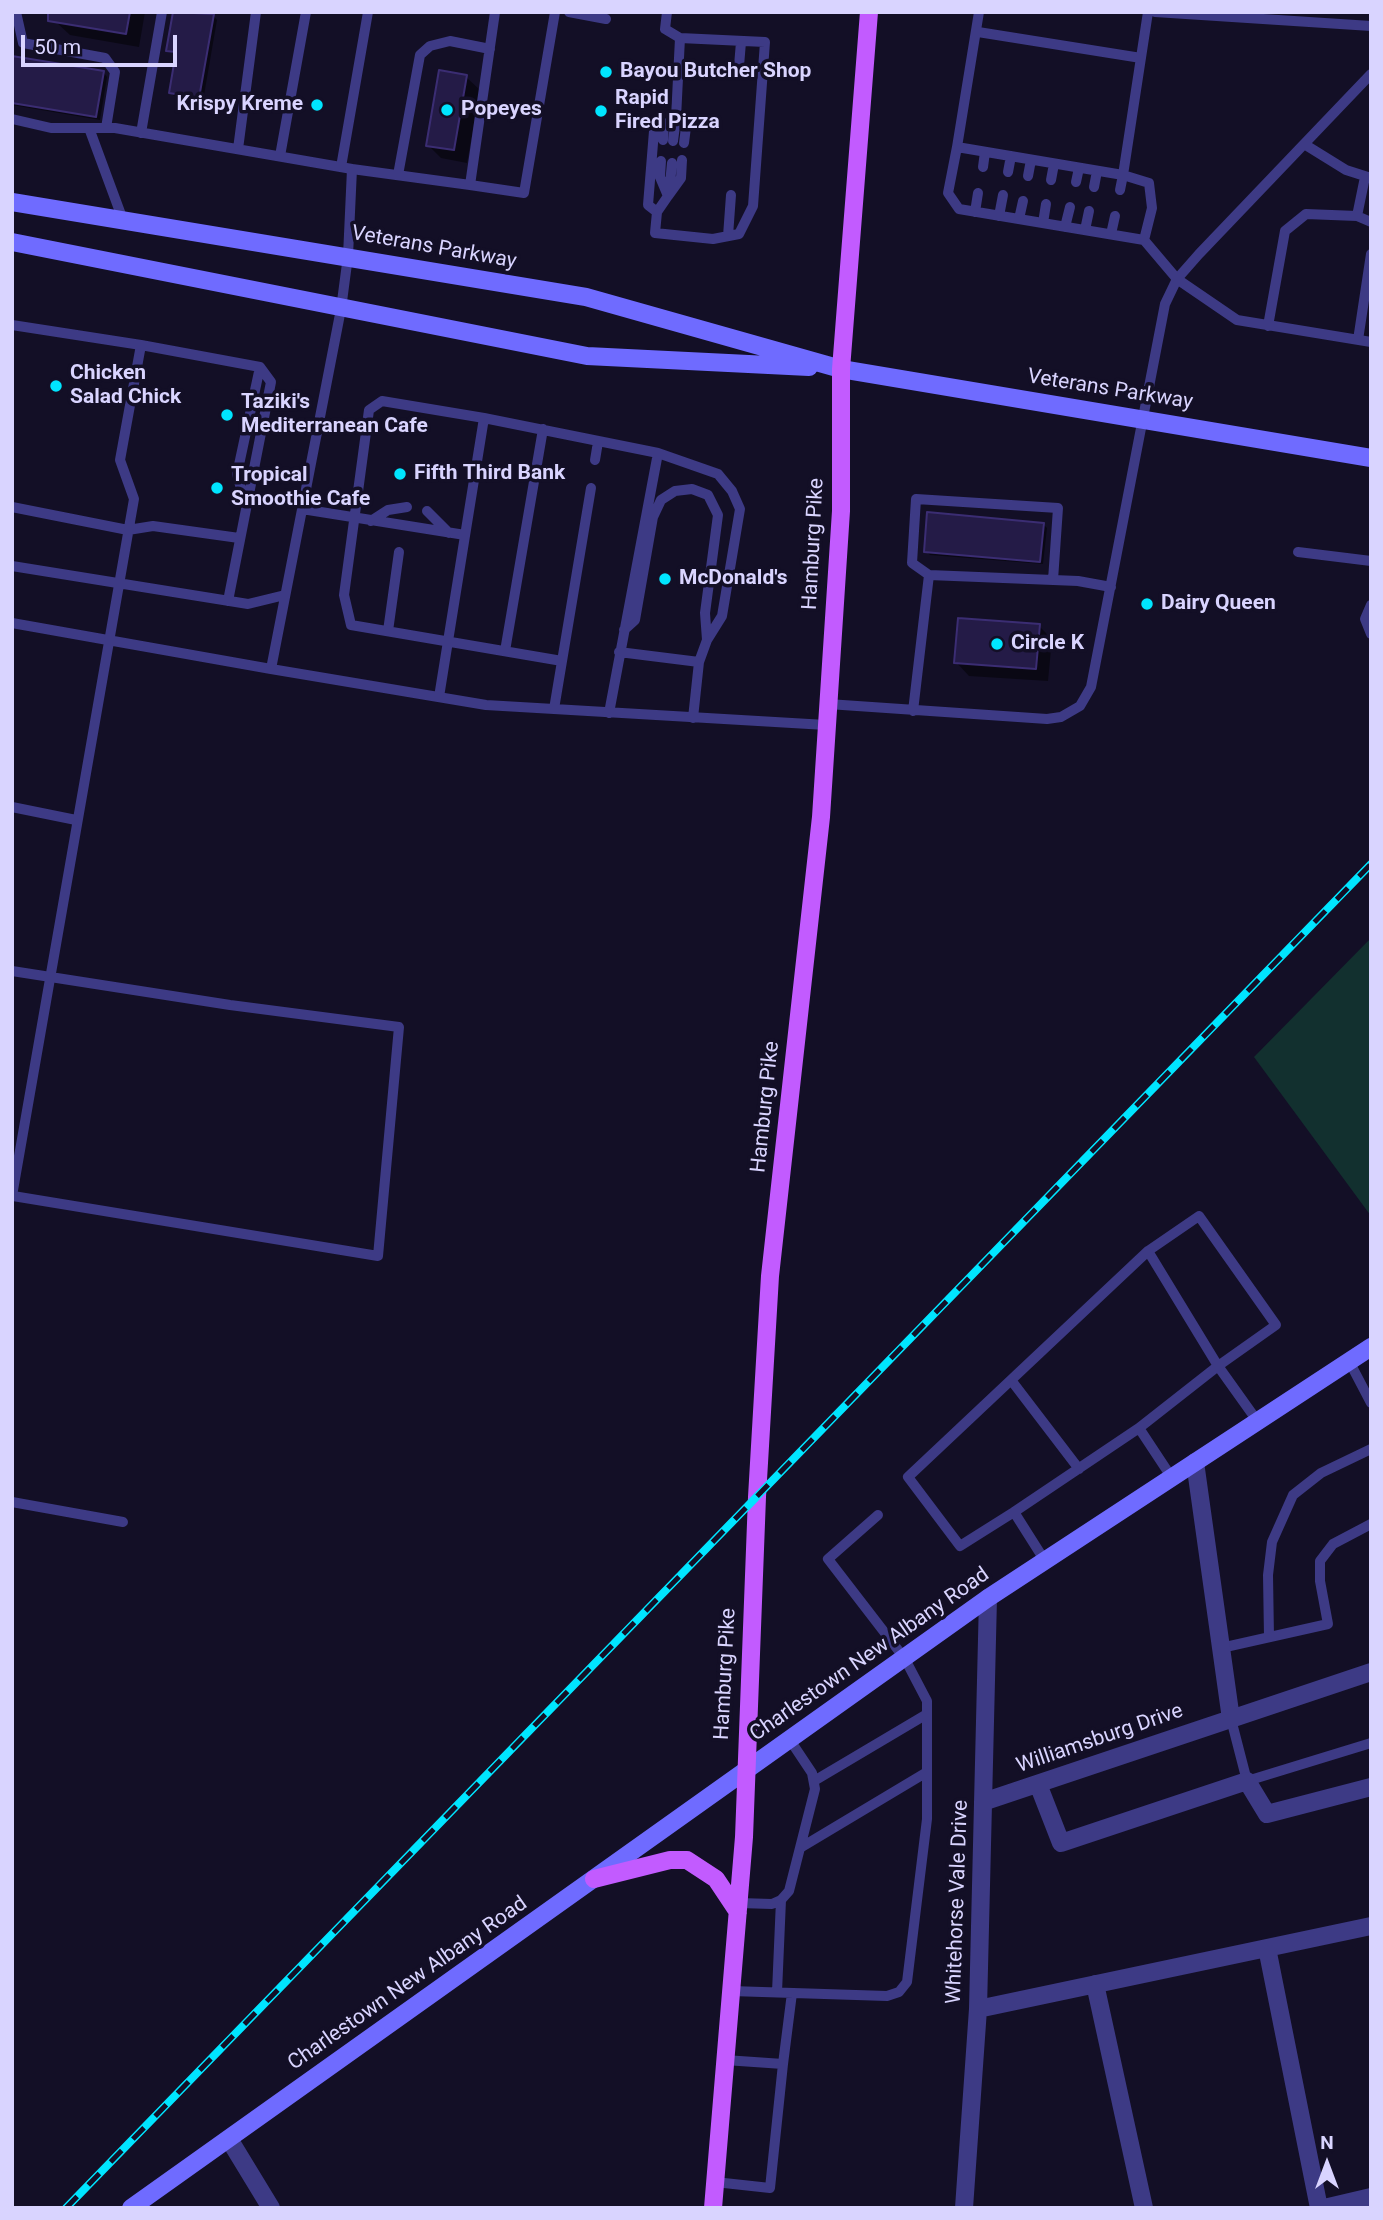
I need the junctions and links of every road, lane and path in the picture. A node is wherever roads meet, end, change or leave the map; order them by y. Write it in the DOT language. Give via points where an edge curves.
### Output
graph roads {
  1 [pos="16,12"];
  2 [pos="162,12"];
  3 [pos="256,12"];
  4 [pos="306,12"];
  5 [pos="368,12"];
  6 [pos="495,12"];
  7 [pos="555,12"];
  8 [pos="569,12"];
  9 [pos="667,12"];
  10 [pos="869,12"];
  11 [pos="979,12"];
  12 [pos="1148,12"];
  13 [pos="1155,12"];
  14 [pos="606,19"];
  15 [pos="1371,26"];
  16 [pos="978,32"];
  17 [pos="680,38"];
  18 [pos="741,42"];
  19 [pos="490,49"];
  20 [pos="1141,58"];
  21 [pos="739,66"];
  22 [pos="1371,74"];
  23 [pos="676,118"];
  24 [pos="12,119"];
  25 [pos="664,125"];
  26 [pos="89,128"];
  27 [pos="106,128"];
  28 [pos="141,133"];
  29 [pos="1304,144"];
  30 [pos="957,147"];
  31 [pos="238,149"];
  32 [pos="985,152"];
  33 [pos="280,156"];
  34 [pos="1011,156"];
  35 [pos="1031,160"];
  36 [pos="1054,164"];
  37 [pos="983,167"];
  38 [pos="1079,167"];
  39 [pos="346,168"];
  40 [pos="1097,171"];
  41 [pos="1008,172"];
  42 [pos="398,175"];
  43 [pos="1123,175"];
  44 [pos="1028,176"];
  45 [pos="1368,177"];
  46 [pos="1051,180"];
  47 [pos="1076,183"];
  48 [pos="470,184"];
  49 [pos="1094,187"];
  50 [pos="1120,190"];
  51 [pos="978,193"];
  52 [pos="731,195"];
  53 [pos="1003,195"];
  54 [pos="668,196"];
  55 [pos="1023,201"];
  56 [pos="12,202"];
  57 [pos="1046,204"];
  58 [pos="1070,207"];
  59 [pos="1089,211"];
  60 [pos="657,212"];
  61 [pos="975,212"];
  62 [pos="999,216"];
  63 [pos="1115,216"];
  64 [pos="1357,216"];
  65 [pos="1019,219"];
  66 [pos="123,220"];
  67 [pos="1371,222"];
  68 [pos="1043,223"];
  69 [pos="1065,227"];
  70 [pos="1085,230"];
  71 [pos="1111,234"];
  72 [pos="728,236"];
  73 [pos="1144,240"];
  74 [pos="12,242"];
  75 [pos="1371,254"];
  76 [pos="348,256"];
  77 [pos="1177,279"];
  78 [pos="341,309"];
  79 [pos="12,325"];
  80 [pos="1268,326"];
  81 [pos="1358,340"];
  82 [pos="1371,342"];
  83 [pos="141,345"];
  84 [pos="841,369"];
  85 [pos="484,418"];
  86 [pos="1143,418"];
  87 [pos="543,429"];
  88 [pos="598,442"];
  89 [pos="657,453"];
  90 [pos="1371,457"];
  91 [pos="595,460"];
  92 [pos="590,488"];
  93 [pos="12,507"];
  94 [pos="407,507"];
  95 [pos="302,509"];
  96 [pos="427,511"];
  97 [pos="355,518"];
  98 [pos="371,521"];
  99 [pos="128,530"];
  100 [pos="449,533"];
  101 [pos="465,536"];
  102 [pos="239,538"];
  103 [pos="399,552"];
  104 [pos="1298,552"];
  105 [pos="1371,561"];
  106 [pos="12,566"];
  107 [pos="929,575"];
  108 [pos="1053,580"];
  109 [pos="119,584"];
  110 [pos="1111,587"];
  111 [pos="285,594"];
  112 [pos="228,601"];
  113 [pos="1371,605"];
  114 [pos="12,623"];
  115 [pos="623,630"];
  116 [pos="388,631"];
  117 [pos="1371,634"];
  118 [pos="108,640"];
  119 [pos="707,640"];
  120 [pos="448,641"];
  121 [pos="505,652"];
  122 [pos="619,652"];
  123 [pos="562,660"];
  124 [pos="699,662"];
  125 [pos="271,668"];
  126 [pos="439,697"];
  127 [pos="828,704"];
  128 [pos="554,709"];
  129 [pos="913,711"];
  130 [pos="609,713"];
  131 [pos="693,718"];
  132 [pos="826,725"];
  133 [pos="12,807"];
  134 [pos="76,820"];
  135 [pos="12,971"];
  136 [pos="49,976"];
  137 [pos="13,1196"];
  138 [pos="1148,1251"];
  139 [pos="1371,1347"];
  140 [pos="1349,1361"];
  141 [pos="1217,1366"];
  142 [pos="1011,1380"];
  143 [pos="1371,1403"];
  144 [pos="1258,1422"];
  145 [pos="1139,1428"];
  146 [pos="1371,1449"];
  147 [pos="1195,1462"];
  148 [pos="1079,1469"];
  149 [pos="1172,1478"];
  150 [pos="12,1502"];
  151 [pos="1014,1512"];
  152 [pos="878,1515"];
  153 [pos="123,1522"];
  154 [pos="1371,1524"];
  155 [pos="1045,1561"];
  156 [pos="988,1598"];
  157 [pos="1269,1637"];
  158 [pos="1221,1648"];
  159 [pos="905,1659"];
  160 [pos="1371,1672"];
  161 [pos="927,1714"];
  162 [pos="1231,1719"];
  163 [pos="790,1740"];
  164 [pos="1371,1743"];
  165 [pos="745,1772"];
  166 [pos="927,1772"];
  167 [pos="814,1781"];
  168 [pos="1247,1781"];
  169 [pos="1038,1784"];
  170 [pos="1371,1787"];
  171 [pos="983,1802"];
  172 [pos="800,1848"];
  173 [pos="594,1879"];
  174 [pos="781,1900"];
  175 [pos="738,1908"];
  176 [pos="1371,1926"];
  177 [pos="1267,1948"];
  178 [pos="1095,1984"];
  179 [pos="732,1991"];
  180 [pos="777,1992"];
  181 [pos="793,1993"];
  182 [pos="978,2009"];
  183 [pos="725,2060"];
  184 [pos="783,2064"];
  185 [pos="229,2139"];
  186 [pos="715,2182"];
  187 [pos="1371,2197"];
  188 [pos="131,2208"];
  189 [pos="271,2208"];
  190 [pos="713,2208"];
  191 [pos="964,2208"];
  192 [pos="1144,2208"];
  193 [pos="1321,2208"];
  1 -- 27 [label="lane" via="23,43 105,58 115,72"];
  2 -- 28 [label="lane"];
  3 -- 31 [label="lane"];
  4 -- 33 [label="lane"];
  5 -- 39 [label="lane"];
  6 -- 19 [label="lane"];
  7 -- 48 [label="lane" via="524,192"];
  8 -- 14 [label="lane"];
  9 -- 17 [label="lane" via="666,29"];
  10 -- 84 [label="main road, Hamburg Pike"];
  11 -- 16 [label="lane"];
  12 -- 20 [label="lane"];
  13 -- 15 [label="lane"];
  16 -- 20 [label="lane"];
  16 -- 30 [label="lane"];
  17 -- 18 [label="lane"];
  17 -- 23 [label="lane"];
  18 -- 21 [label="lane"];
  18 -- 72 [label="lane" via="765,42 753,206 738,234"];
  19 -- 42 [label="lane" via="450,41 430,46 420,55"];
  19 -- 48 [label="lane"];
  20 -- 43 [label="lane"];
  22 -- 29 [label="lane"];
  23 -- 25 [label="lane"];
  23 -- 25 [label="lane" via="674,141"];
  24 -- 26 [label="lane" via="51,128"];
  25 -- 60 [label="lane" via="654,131 648,205"];
  26 -- 27 [label="lane"];
  26 -- 66 [label="lane"];
  27 -- 28 [label="lane"];
  28 -- 31 [label="lane"];
  29 -- 45 [label="lane" via="1346,170"];
  29 -- 77 [label="lane"];
  30 -- 32 [label="lane"];
  30 -- 61 [label="lane" via="948,193 959,209"];
  31 -- 33 [label="lane"];
  32 -- 34 [label="lane"];
  32 -- 37 [label="lane"];
  33 -- 39 [label="lane"];
  34 -- 35 [label="lane"];
  34 -- 41 [label="lane"];
  35 -- 36 [label="lane"];
  35 -- 44 [label="lane"];
  36 -- 38 [label="lane"];
  36 -- 46 [label="lane"];
  38 -- 40 [label="lane"];
  38 -- 47 [label="lane"];
  39 -- 42 [label="lane"];
  39 -- 76 [label="lane"];
  40 -- 43 [label="lane"];
  40 -- 49 [label="lane"];
  42 -- 48 [label="lane"];
  43 -- 50 [label="lane"];
  43 -- 73 [label="lane" via="1149,183 1152,208"];
  45 -- 64 [label="lane"];
  51 -- 61 [label="lane"];
  52 -- 72 [label="lane"];
  53 -- 62 [label="lane"];
  54 -- 54 [label="lane" via="660,177 672,162 681,178"];
  54 -- 60 [label="lane"];
  55 -- 65 [label="lane"];
  56 -- 66 [label="main road, Veterans Parkway"];
  57 -- 68 [label="lane"];
  58 -- 69 [label="lane"];
  59 -- 70 [label="lane"];
  60 -- 72 [label="lane" via="655,233 713,239"];
  61 -- 62 [label="lane"];
  62 -- 65 [label="lane"];
  63 -- 71 [label="lane"];
  64 -- 67 [label="lane"];
  64 -- 80 [label="lane" via="1306,214 1285,231"];
  65 -- 68 [label="lane"];
  66 -- 76 [label="main road, Veterans Parkway"];
  68 -- 69 [label="lane"];
  69 -- 70 [label="lane"];
  70 -- 71 [label="lane"];
  71 -- 73 [label="lane"];
  73 -- 77 [label="lane"];
  74 -- 78 [label="main road, Veterans Parkway"];
  75 -- 81 [label="lane"];
  76 -- 78 [label="lane"];
  76 -- 84 [label="main road, Veterans Parkway" via="586,297"];
  77 -- 80 [label="lane" via="1237,320"];
  77 -- 86 [label="lane" via="1165,304"];
  78 -- 84 [label="main road, Veterans Parkway" via="587,356"];
  78 -- 95 [label="lane"];
  79 -- 83 [label="lane"];
  80 -- 81 [label="lane"];
  81 -- 82 [label="lane"];
  83 -- 99 [label="lane" via="120,460 134,499"];
  83 -- 102 [label="lane" via="260,367 271,382"];
  84 -- 86 [label="main road, Veterans Parkway"];
  84 -- 127 [label="main road, Hamburg Pike" via="841,511"];
  85 -- 87 [label="lane"];
  85 -- 97 [label="lane" via="383,401 369,410"];
  85 -- 101 [label="lane"];
  86 -- 90 [label="main road, Veterans Parkway"];
  86 -- 110 [label="lane"];
  87 -- 88 [label="lane"];
  87 -- 121 [label="lane"];
  88 -- 89 [label="lane"];
  88 -- 91 [label="lane"];
  89 -- 115 [label="lane"];
  89 -- 119 [label="lane" via="718,474 740,509 722,616"];
  92 -- 123 [label="lane"];
  93 -- 99 [label="lane"];
  94 -- 98 [label="lane" via="388,510"];
  95 -- 97 [label="lane"];
  95 -- 111 [label="lane"];
  96 -- 100 [label="lane"];
  97 -- 98 [label="lane"];
  97 -- 116 [label="lane" via="344,594 351,625"];
  98 -- 100 [label="lane"];
  99 -- 102 [label="lane" via="153,526"];
  99 -- 109 [label="lane"];
  100 -- 101 [label="lane"];
  101 -- 120 [label="lane"];
  102 -- 112 [label="lane"];
  103 -- 116 [label="lane"];
  104 -- 105 [label="lane"];
  106 -- 109 [label="lane"];
  107 -- 108 [label="lane"];
  107 -- 108 [label="lane" via="912,563 916,499 1058,508"];
  107 -- 129 [label="lane"];
  108 -- 110 [label="lane"];
  109 -- 112 [label="lane"];
  109 -- 118 [label="lane"];
  110 -- 129 [label="lane" via="1091,687 1072,713 1047,719"];
  111 -- 112 [label="lane" via="248,604"];
  111 -- 125 [label="lane"];
  113 -- 117 [label="lane" via="1365,619"];
  114 -- 118 [label="lane"];
  115 -- 119 [label="lane" via="635,620 653,517 661,500 675,491 692,489 708,495 718,515 705,613"];
  115 -- 122 [label="lane"];
  116 -- 120 [label="lane"];
  118 -- 125 [label="lane"];
  118 -- 134 [label="lane"];
  119 -- 124 [label="lane"];
  120 -- 121 [label="lane"];
  120 -- 126 [label="lane"];
  121 -- 123 [label="lane"];
  122 -- 124 [label="lane"];
  122 -- 130 [label="lane"];
  123 -- 128 [label="lane"];
  124 -- 131 [label="lane"];
  125 -- 126 [label="lane"];
  126 -- 128 [label="lane"];
  127 -- 129 [label="lane"];
  127 -- 132 [label="main road, Hamburg Pike"];
  128 -- 130 [label="lane"];
  130 -- 131 [label="lane"];
  131 -- 132 [label="lane"];
  132 -- 165 [label="main road, Hamburg Pike" via="821,817 770,1276"];
  133 -- 134 [label="lane"];
  134 -- 136 [label="lane"];
  135 -- 136 [label="lane"];
  136 -- 137 [label="lane"];
  136 -- 137 [label="lane" via="399,1027 378,1256"];
  138 -- 141 [label="lane"];
  138 -- 141 [label="lane" via="1199,1216 1276,1325"];
  138 -- 142 [label="lane"];
  139 -- 140 [label="main road, Charlestown New Albany Road"];
  140 -- 143 [label="lane"];
  140 -- 144 [label="main road, Charlestown New Albany Road"];
  141 -- 144 [label="lane"];
  141 -- 145 [label="lane"];
  142 -- 148 [label="lane"];
  142 -- 151 [label="lane" via="908,1477 960,1546"];
  144 -- 147 [label="main road, Charlestown New Albany Road"];
  145 -- 148 [label="lane"];
  145 -- 149 [label="lane"];
  146 -- 157 [label="lane" via="1321,1473 1293,1495 1272,1542"];
  147 -- 149 [label="main road, Charlestown New Albany Road"];
  147 -- 158 [label="street"];
  148 -- 151 [label="lane"];
  149 -- 155 [label="main road, Charlestown New Albany Road"];
  150 -- 153 [label="lane"];
  151 -- 155 [label="lane"];
  152 -- 159 [label="lane" via="828,1559"];
  154 -- 157 [label="lane" via="1333,1544 1320,1561 1328,1624"];
  155 -- 156 [label="main road, Charlestown New Albany Road"];
  156 -- 159 [label="main road, Charlestown New Albany Road"];
  156 -- 171 [label="street, Whitehorse Vale Drive"];
  157 -- 158 [label="lane"];
  158 -- 162 [label="street"];
  159 -- 161 [label="lane" via="927,1701"];
  159 -- 163 [label="main road, Charlestown New Albany Road"];
  160 -- 162 [label="street, Williamsburg Drive"];
  161 -- 166 [label="lane"];
  161 -- 167 [label="lane"];
  162 -- 168 [label="lane"];
  162 -- 169 [label="street, Williamsburg Drive"];
  163 -- 165 [label="main road, Charlestown New Albany Road"];
  163 -- 167 [label="lane"];
  164 -- 168 [label="lane"];
  165 -- 173 [label="main road, Charlestown New Albany Road"];
  165 -- 175 [label="main road, Hamburg Pike"];
  166 -- 172 [label="lane"];
  166 -- 181 [label="lane" via="927,1819 907,1982 899,1992 887,1996"];
  167 -- 172 [label="lane"];
  168 -- 169 [label="street" via="1061,1843"];
  168 -- 170 [label="street" via="1267,1814"];
  169 -- 171 [label="street, Williamsburg Drive"];
  171 -- 182 [label="street, Whitehorse Vale Drive"];
  172 -- 174 [label="lane" via="789,1891"];
  173 -- 175 [label="main road" via="687,1860 716,1879"];
  173 -- 185 [label="main road, Charlestown New Albany Road"];
  174 -- 175 [label="lane"];
  174 -- 180 [label="lane"];
  175 -- 179 [label="main road, Hamburg Pike"];
  176 -- 177 [label="street"];
  177 -- 178 [label="street"];
  177 -- 193 [label="street"];
  178 -- 182 [label="street"];
  178 -- 192 [label="street"];
  179 -- 180 [label="lane"];
  179 -- 183 [label="main road, Hamburg Pike"];
  180 -- 181 [label="lane"];
  181 -- 184 [label="lane"];
  182 -- 191 [label="street, Whitehorse Vale Drive"];
  183 -- 184 [label="lane"];
  183 -- 186 [label="main road, Hamburg Pike"];
  184 -- 186 [label="lane" via="770,2188"];
  185 -- 188 [label="main road, Charlestown New Albany Road"];
  185 -- 189 [label="street"];
  186 -- 190 [label="main road, Hamburg Pike"];
  187 -- 193 [label="street"];
}
